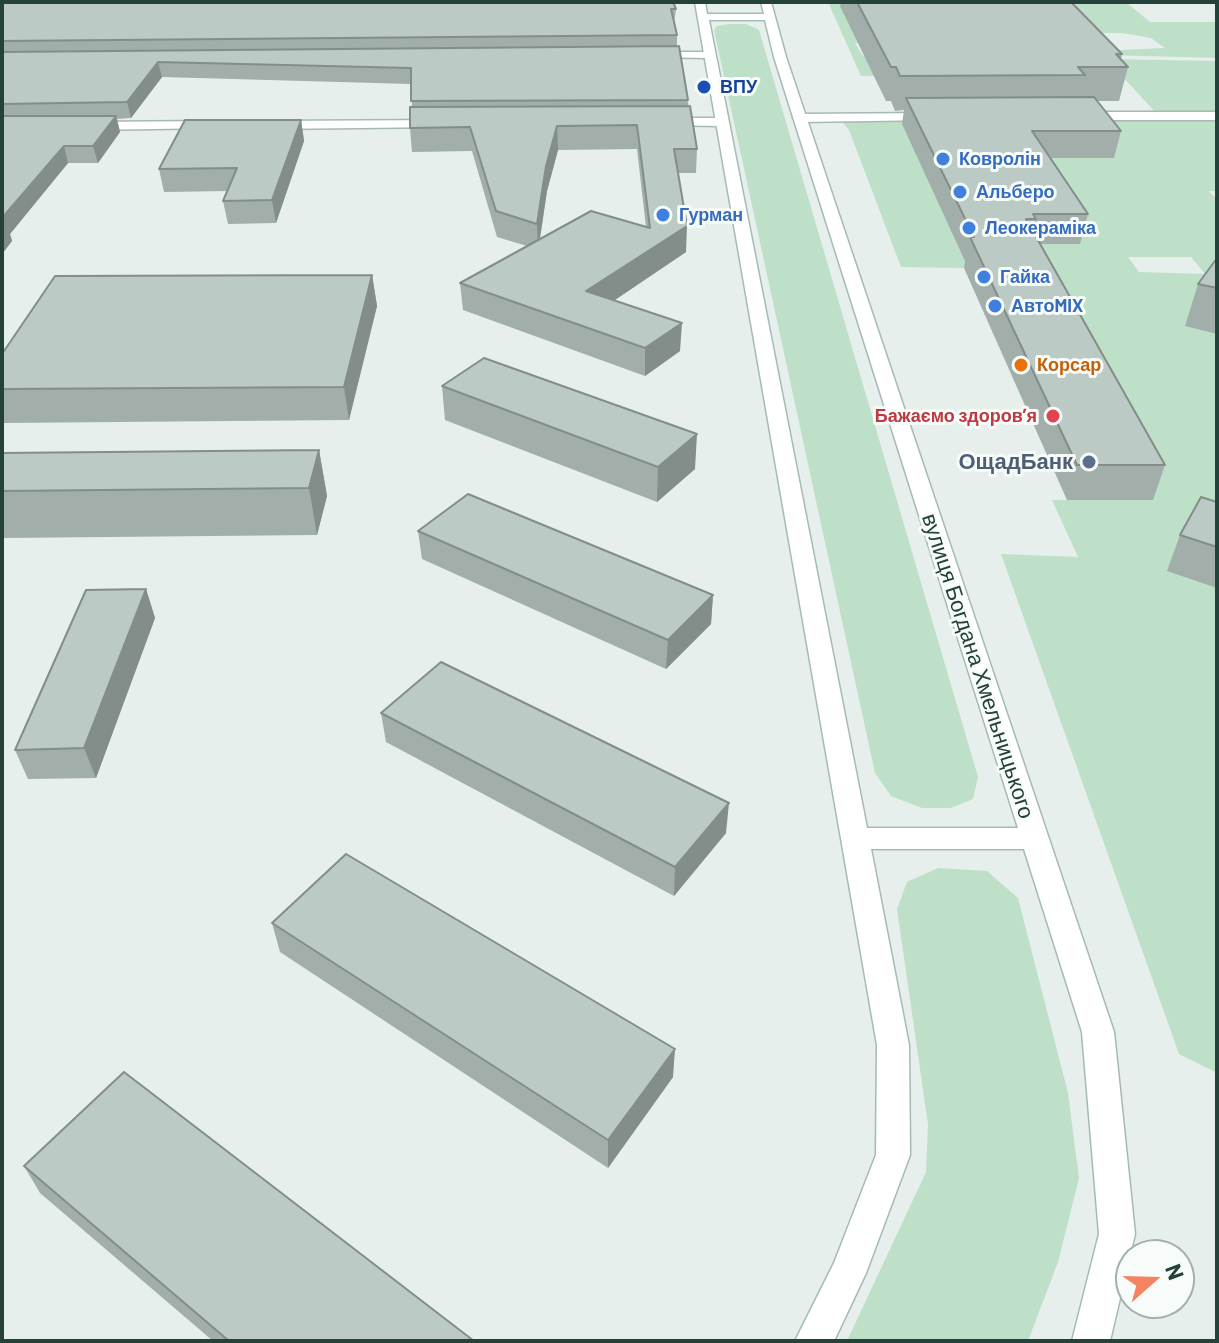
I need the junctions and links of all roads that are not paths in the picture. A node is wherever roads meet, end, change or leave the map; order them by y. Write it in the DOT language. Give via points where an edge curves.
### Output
graph roads {
  1 [pos="700,2"];
  2 [pos="767,10"];
  3 [pos="701,17"];
  4 [pos="641,55"];
  5 [pos="708,55"];
  6 [pos="1059,116"];
  7 [pos="1217,116"];
  8 [pos="953,117"];
  9 [pos="799,118"];
  10 [pos="721,122"];
  11 [pos="637,123"];
  12 [pos="461,124"];
  13 [pos="225,125"];
  14 [pos="257,125"];
  15 [pos="74,126"];
  16 [pos="1034,838"];
  17 [pos="855,839"];
  18 [pos="814,1341"];
  19 [pos="1091,1341"];
  1 -- 3 [label="street"];
  2 -- 3 [label="street"];
  2 -- 9 [label="street, вулиця Богдана Хмельницького"];
  3 -- 5 [label="street"];
  4 -- 5 [label="street"];
  5 -- 10 [label="street"];
  6 -- 7 [label="street"];
  8 -- 9 [label="street"];
  9 -- 16 [label="street, вулиця Богдана Хмельницького"];
  10 -- 11 [label="street"];
  10 -- 17 [label="street"];
  12 -- 14 [label="street"];
  13 -- 15 [label="street"];
  16 -- 17 [label="street"];
  16 -- 19 [label="street, вулиця Богдана Хмельницького" via="1098,1032 1117,1234"];
  17 -- 18 [label="street" via="893,1045 893,1155 848,1273"];
}
